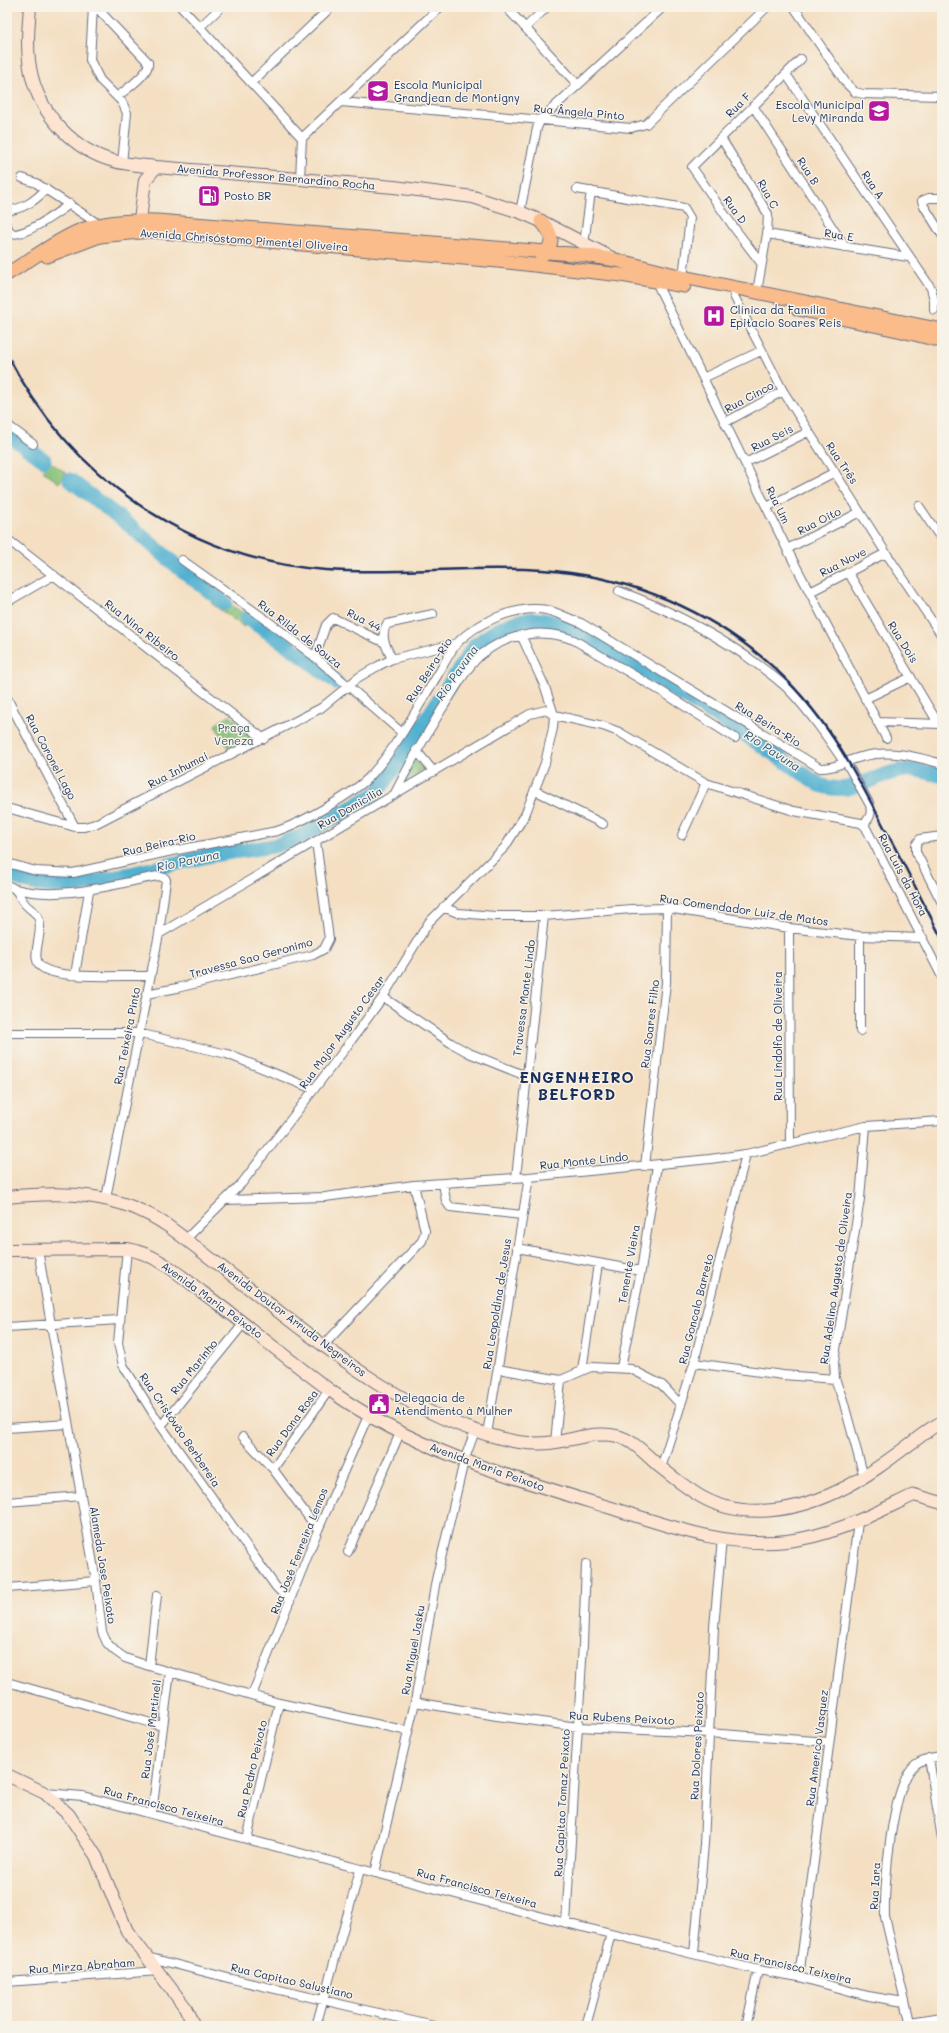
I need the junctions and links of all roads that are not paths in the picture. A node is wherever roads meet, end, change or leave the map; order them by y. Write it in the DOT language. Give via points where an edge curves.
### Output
graph roads {
  1 [pos="30,7"];
  2 [pos="95,7"];
  3 [pos="182,7"];
  4 [pos="221,7"];
  5 [pos="331,7"];
  6 [pos="440,7"];
  7 [pos="506,7"];
  8 [pos="547,7"];
  9 [pos="663,7"];
  10 [pos="767,7"];
  11 [pos="794,7"];
  12 [pos="200,27"];
  13 [pos="526,27"];
  14 [pos="801,59"];
  15 [pos="786,74"];
  16 [pos="252,82"];
  17 [pos="577,84"];
  18 [pos="942,96"];
  19 [pos="117,97"];
  20 [pos="341,102"];
  21 [pos="753,106"];
  22 [pos="541,119"];
  23 [pos="302,138"];
  24 [pos="720,138"];
  25 [pos="128,164"];
  26 [pos="156,167"];
  27 [pos="692,168"];
  28 [pos="22,178"];
  29 [pos="300,178"];
  30 [pos="145,180"];
  31 [pos="46,189"];
  32 [pos="577,189"];
  33 [pos="591,191"];
  34 [pos="942,198"];
  35 [pos="70,204"];
  36 [pos="7,211"];
  37 [pos="520,212"];
  38 [pos="140,220"];
  39 [pos="541,221"];
  40 [pos="100,224"];
  41 [pos="7,226"];
  42 [pos="150,231"];
  43 [pos="767,234"];
  44 [pos="942,235"];
  45 [pos="584,244"];
  46 [pos="845,248"];
  47 [pos="547,251"];
  48 [pos="908,257"];
  49 [pos="616,260"];
  50 [pos="507,262"];
  51 [pos="762,263"];
  52 [pos="24,264"];
  53 [pos="7,274"];
  54 [pos="683,277"];
  55 [pos="655,280"];
  56 [pos="757,292"];
  57 [pos="734,296"];
  58 [pos="934,310"];
  59 [pos="942,330"];
  60 [pos="942,341"];
  61 [pos="761,351"];
  62 [pos="703,378"];
  63 [pos="783,391"];
  64 [pos="7,422"];
  65 [pos="726,422"];
  66 [pos="808,432"];
  67 [pos="33,444"];
  68 [pos="745,463"];
  69 [pos="835,472"];
  70 [pos="919,506"];
  71 [pos="767,507"];
  72 [pos="860,512"];
  73 [pos="7,538"];
  74 [pos="942,540"];
  75 [pos="788,549"];
  76 [pos="886,553"];
  77 [pos="182,560"];
  78 [pos="848,572"];
  79 [pos="54,575"];
  80 [pos="620,591"];
  81 [pos="810,592"];
  82 [pos="7,602"];
  83 [pos="433,614"];
  84 [pos="521,636"];
  85 [pos="942,636"];
  86 [pos="385,643"];
  87 [pos="458,643"];
  88 [pos="315,658"];
  89 [pos="392,659"];
  90 [pos="911,677"];
  91 [pos="348,687"];
  92 [pos="7,698"];
  93 [pos="865,699"];
  94 [pos="554,716"];
  95 [pos="878,722"];
  96 [pos="940,724"];
  97 [pos="402,732"];
  98 [pos="735,738"];
  99 [pos="886,738"];
  100 [pos="264,739"];
  101 [pos="416,750"];
  102 [pos="845,762"];
  103 [pos="942,764"];
  104 [pos="434,772"];
  105 [pos="706,783"];
  106 [pos="536,791"];
  107 [pos="394,796"];
  108 [pos="7,808"];
  109 [pos="603,824"];
  110 [pos="864,825"];
  111 [pos="75,827"];
  112 [pos="682,835"];
  113 [pos="942,836"];
  114 [pos="316,841"];
  115 [pos="7,863"];
  116 [pos="7,885"];
  117 [pos="16,889"];
  118 [pos="90,891"];
  119 [pos="942,903"];
  120 [pos="443,907"];
  121 [pos="667,908"];
  122 [pos="544,916"];
  123 [pos="789,928"];
  124 [pos="159,934"];
  125 [pos="860,936"];
  126 [pos="924,938"];
  127 [pos="75,975"];
  128 [pos="149,976"];
  129 [pos="942,977"];
  130 [pos="146,994"];
  131 [pos="383,997"];
  132 [pos="860,1031"];
  133 [pos="7,1032"];
  134 [pos="138,1033"];
  135 [pos="526,1076"];
  136 [pos="313,1090"];
  137 [pos="942,1121"];
  138 [pos="866,1126"];
  139 [pos="790,1144"];
  140 [pos="746,1154"];
  141 [pos="657,1164"];
  142 [pos="645,1166"];
  143 [pos="529,1177"];
  144 [pos="516,1178"];
  145 [pos="443,1183"];
  146 [pos="414,1186"];
  147 [pos="7,1197"];
  148 [pos="106,1198"];
  149 [pos="225,1200"];
  150 [pos="522,1215"];
  151 [pos="186,1239"];
  152 [pos="517,1248"];
  153 [pos="127,1249"];
  154 [pos="7,1250"];
  155 [pos="38,1250"];
  156 [pos="598,1264"];
  157 [pos="641,1271"];
  158 [pos="119,1320"];
  159 [pos="244,1323"];
  160 [pos="51,1324"];
  161 [pos="7,1327"];
  162 [pos="323,1346"];
  163 [pos="694,1363"];
  164 [pos="621,1367"];
  165 [pos="498,1368"];
  166 [pos="582,1370"];
  167 [pos="835,1379"];
  168 [pos="561,1380"];
  169 [pos="329,1390"];
  170 [pos="681,1406"];
  171 [pos="368,1416"];
  172 [pos="942,1422"];
  173 [pos="68,1424"];
  174 [pos="161,1426"];
  175 [pos="7,1428"];
  176 [pos="474,1431"];
  177 [pos="400,1433"];
  178 [pos="487,1434"];
  179 [pos="243,1436"];
  180 [pos="555,1443"];
  181 [pos="464,1461"];
  182 [pos="661,1468"];
  183 [pos="273,1469"];
  184 [pos="864,1477"];
  185 [pos="81,1496"];
  186 [pos="7,1502"];
  187 [pos="942,1503"];
  188 [pos="858,1522"];
  189 [pos="318,1530"];
  190 [pos="722,1539"];
  191 [pos="348,1552"];
  192 [pos="586,1564"];
  193 [pos="96,1581"];
  194 [pos="7,1588"];
  195 [pos="157,1595"];
  196 [pos="290,1601"];
  197 [pos="149,1666"];
  198 [pos="170,1672"];
  199 [pos="7,1682"];
  200 [pos="252,1695"];
  201 [pos="416,1702"];
  202 [pos="279,1703"];
  203 [pos="162,1726"];
  204 [pos="578,1727"];
  205 [pos="408,1731"];
  206 [pos="708,1733"];
  207 [pos="829,1742"];
  208 [pos="942,1756"];
  209 [pos="928,1758"];
  210 [pos="7,1775"];
  211 [pos="45,1793"];
  212 [pos="152,1813"];
  213 [pos="247,1839"];
  214 [pos="942,1839"];
  215 [pos="360,1870"];
  216 [pos="375,1873"];
  217 [pos="566,1923"];
  218 [pos="612,1934"];
  219 [pos="694,1954"];
  220 [pos="146,1956"];
  221 [pos="758,1970"];
  222 [pos="159,1971"];
  223 [pos="799,1977"];
  224 [pos="7,1982"];
  225 [pos="322,2000"];
  226 [pos="904,2002"];
  227 [pos="942,2016"];
  228 [pos="747,2022"];
  229 [pos="910,2024"];
  230 [pos="194,2026"];
  231 [pos="316,2026"];
  232 [pos="434,2026"];
  233 [pos="586,2026"];
  1 -- 25 [label="main road, Avenida Professor Bernardino Rocha" via="29,56 32,76 42,103 52,119 76,142 102,157"];
  2 -- 19 [label="street" via="90,60 100,80"];
  2 -- 19 [label="street" via="149,65 146,72"];
  3 -- 12 [label="street"];
  4 -- 12 [label="street"];
  5 -- 16 [label="street"];
  6 -- 20 [label="street"];
  7 -- 13 [label="street"];
  8 -- 13 [label="street"];
  9 -- 17 [label="street"];
  10 -- 22 [label="street, Rua Ângela Pinto" via="646,124 631,128"];
  11 -- 18 [label="street" via="846,83 855,92"];
  12 -- 16 [label="street"];
  13 -- 17 [label="street"];
  14 -- 15 [label="street, Rua F"];
  15 -- 21 [label="street, Rua F"];
  15 -- 48 [label="street, Rua A"];
  16 -- 23 [label="street"];
  17 -- 22 [label="street"];
  19 -- 25 [label="street" via="125,106 127,113"];
  20 -- 22 [label="street, Rua Ângela Pinto"];
  20 -- 23 [label="street"];
  21 -- 24 [label="street, Rua F"];
  21 -- 46 [label="street, Rua B"];
  22 -- 37 [label="street"];
  23 -- 29 [label="street"];
  24 -- 27 [label="street, Rua F"];
  24 -- 43 [label="street, Rua C" via="765,207 769,220"];
  25 -- 26 [label="main road, Avenida Professor Bernardino Rocha"];
  25 -- 30 [label="main road"];
  26 -- 29 [label="main road, Avenida Professor Bernardino Rocha"];
  26 -- 30 [label="main road"];
  27 -- 51 [label="street, Rua D"];
  28 -- 31 [label="street" via="36,182"];
  29 -- 37 [label="main road, Avenida Professor Bernardino Rocha" via="451,193"];
  30 -- 38 [label="main road"];
  31 -- 35 [label="street"];
  31 -- 36 [label="street" via="29,204"];
  32 -- 33 [label="street"];
  33 -- 45 [label="street"];
  33 -- 54 [label="street" via="684,208 690,218"];
  34 -- 44 [label="street" via="923,200"];
  35 -- 40 [label="street"];
  35 -- 41 [label="street" via="20,233 11,234"];
  37 -- 39 [label="main road, Avenida Professor Bernardino Rocha"];
  38 -- 40 [label="main road, Avenida Chrisóstomo Pimentel Oliveira"];
  38 -- 42 [label="main road"];
  38 -- 47 [label="main road, Avenida Chrisóstomo Pimentel Oliveira"];
  39 -- 45 [label="main road, Avenida Professor Bernardino Rocha"];
  39 -- 47 [label="main road" via="551,233 552,239"];
  40 -- 52 [label="main road, Avenida Chrisóstomo Pimentel Oliveira" via="67,237"];
  42 -- 50 [label="main road, Avenida Chrisóstomo Pimentel Oliveira"];
  42 -- 52 [label="main road, Avenida Chrisóstomo Pimentel Oliveira" via="100,236"];
  43 -- 46 [label="street, Rua E"];
  43 -- 51 [label="street, Rua C"];
  45 -- 49 [label="main road, Avenida Professor Bernardino Rocha"];
  46 -- 48 [label="street, Rua E"];
  47 -- 49 [label="main road, Avenida Chrisóstomo Pimentel Oliveira"];
  47 -- 50 [label="main road" via="536,260"];
  48 -- 58 [label="street, Rua A" via="931,288"];
  49 -- 54 [label="main road, Avenida Chrisóstomo Pimentel Oliveira"];
  50 -- 55 [label="main road, Avenida Chrisóstomo Pimentel Oliveira"];
  51 -- 56 [label="street, Rua C"];
  52 -- 53 [label="main road"];
  54 -- 56 [label="main road, Avenida Chrisóstomo Pimentel Oliveira"];
  55 -- 57 [label="main road, Avenida Chrisóstomo Pimentel Oliveira"];
  55 -- 62 [label="street, Rua Um"];
  56 -- 59 [label="main road, Avenida Chrisóstomo Pimentel Oliveira"];
  57 -- 60 [label="main road, Avenida Chrisóstomo Pimentel Oliveira"];
  57 -- 61 [label="street, Rua Três"];
  61 -- 62 [label="street"];
  61 -- 63 [label="street, Rua Três"];
  62 -- 65 [label="street, Rua Um"];
  63 -- 65 [label="street, Rua Cinco"];
  63 -- 66 [label="street, Rua Três"];
  64 -- 67 [label="street"];
  65 -- 68 [label="street, Rua Um"];
  66 -- 68 [label="street, Rua Seis"];
  66 -- 69 [label="street, Rua Três"];
  68 -- 71 [label="street, Rua Um"];
  69 -- 71 [label="street"];
  69 -- 72 [label="street, Rua Três"];
  70 -- 74 [label="street"];
  71 -- 75 [label="street, Rua Um"];
  72 -- 75 [label="street, Rua Oito"];
  72 -- 76 [label="street, Rua Três"];
  73 -- 79 [label="street, Rua Nina Ribeiro"];
  75 -- 81 [label="street, Rua Um"];
  76 -- 78 [label="street, Rua Nove"];
  76 -- 85 [label="street, Rua Três"];
  77 -- 88 [label="street, Rua Rilda de Souza"];
  78 -- 81 [label="street, Rua Nove"];
  78 -- 90 [label="street, Rua Dois"];
  79 -- 82 [label="street"];
  79 -- 100 [label="street, Rua Nina Ribeiro"];
  80 -- 102 [label="street" via="682,617 729,644 771,674 808,711"];
  81 -- 93 [label="street, Rua Um"];
  83 -- 86 [label="street" via="387,624 384,631"];
  84 -- 94 [label="street, Rua Major Augusto Cesar" via="546,687"];
  84 -- 98 [label="street" via="543,632 574,640"];
  84 -- 101 [label="street" via="481,654 465,673"];
  86 -- 88 [label="street, Rua 44" via="333,618 326,625"];
  86 -- 89 [label="street"];
  87 -- 89 [label="street, Rua Inhumaí"];
  87 -- 97 [label="street, Rua Beira-Rio"];
  87 -- 102 [label="street, Rua Beira-Rio" via="498,617 521,610 538,609 560,614 647,662 809,762 826,768"];
  88 -- 91 [label="street, Rua Rilda de Souza"];
  89 -- 91 [label="street, Rua Inhumaí" via="367,671"];
  90 -- 93 [label="street"];
  90 -- 96 [label="street, Rua Dois"];
  91 -- 97 [label="street, Rua Rilda de Souza"];
  91 -- 100 [label="street, Rua Inhumaí" via="321,708"];
  92 -- 111 [label="street, Rua Coronel Lago"];
  93 -- 95 [label="street, Rua Um"];
  94 -- 104 [label="street, Rua Domicilia" via="542,710 530,714"];
  94 -- 105 [label="street, Rua Domicilia" via="603,726 619,732"];
  94 -- 106 [label="street, Rua Major Augusto Cesar" via="550,743"];
  95 -- 96 [label="street"];
  95 -- 99 [label="street, Rua Um"];
  97 -- 115 [label="street, Rua Beira-Rio" via="380,764 359,786 306,818 277,831 172,851 73,874 36,871"];
  100 -- 111 [label="street, Rua Inhumaí" via="95,824"];
  101 -- 104 [label="street"];
  101 -- 107 [label="street"];
  102 -- 103 [label="street, Rua Beira-Rio" via="882,753 908,754"];
  102 -- 110 [label="street" via="871,811"];
  104 -- 107 [label="street, Rua Domicilia"];
  105 -- 110 [label="street, Rua Domicilia" via="794,811"];
  105 -- 112 [label="street"];
  106 -- 109 [label="street"];
  106 -- 120 [label="street, Rua Major Augusto Cesar" via="506,848"];
  107 -- 114 [label="street, Rua Domicilia"];
  108 -- 111 [label="street, Rua Inhumaí"];
  110 -- 126 [label="street, Rua Luís da Hora"];
  113 -- 119 [label="street" via="920,839 916,845 916,852"];
  114 -- 124 [label="street, Rua Domicilia"];
  114 -- 130 [label="street, Travessa Sao Geronimo" via="329,939 324,948 313,955"];
  116 -- 117 [label="street"];
  117 -- 118 [label="street" via="36,893"];
  117 -- 127 [label="street" via="25,904 39,918 36,958 39,966 54,972"];
  118 -- 124 [label="street, Rua Teixeira Pinto" via="158,876 165,878"];
  118 -- 127 [label="street"];
  120 -- 122 [label="street, Rua Comendador Luiz de Matos" via="473,915"];
  120 -- 131 [label="street, Rua Major Augusto Cesar" via="423,931"];
  121 -- 122 [label="street, Rua Comendador Luiz de Matos"];
  121 -- 123 [label="street, Rua Comendador Luiz de Matos"];
  121 -- 142 [label="street, Rua Soares Filho" via="666,983"];
  122 -- 135 [label="street, Travessa Monte Lindo"];
  123 -- 125 [label="street, Rua Comendador Luiz de Matos"];
  123 -- 139 [label="street, Rua Lindolfo de Oliveira"];
  124 -- 128 [label="street, Rua Teixeira Pinto"];
  125 -- 126 [label="street, Rua Comendador Luiz de Matos"];
  125 -- 132 [label="street"];
  126 -- 129 [label="street, Rua Luís da Hora"];
  127 -- 128 [label="street"];
  128 -- 130 [label="street, Rua Teixeira Pinto"];
  130 -- 134 [label="street, Rua Teixeira Pinto"];
  131 -- 135 [label="street" via="469,1053"];
  131 -- 136 [label="street, Rua Major Augusto Cesar"];
  133 -- 134 [label="street"];
  134 -- 136 [label="street" via="227,1054"];
  134 -- 148 [label="street, Rua Teixeira Pinto"];
  135 -- 144 [label="street, Travessa Monte Lindo"];
  136 -- 149 [label="street, Rua Major Augusto Cesar" via="242,1183"];
  137 -- 138 [label="street, Rua Monte Lindo"];
  138 -- 139 [label="street, Rua Monte Lindo"];
  138 -- 167 [label="street, Rua Adelino Augusto de Oliveira" via="860,1199 834,1355"];
  139 -- 140 [label="street, Rua Monte Lindo"];
  140 -- 141 [label="street, Rua Monte Lindo"];
  140 -- 163 [label="street, Rua Goncalo Barreto"];
  141 -- 142 [label="street, Rua Monte Lindo"];
  141 -- 157 [label="street, Tenente Vieira"];
  142 -- 143 [label="street, Rua Monte Lindo"];
  143 -- 144 [label="street, Rua Monte Lindo"];
  143 -- 150 [label="street, Rua Leopoldina de Jesus"];
  144 -- 145 [label="street, Rua Monte Lindo"];
  145 -- 146 [label="street, Rua Monte Lindo"];
  145 -- 150 [label="street" via="446,1201 450,1207"];
  146 -- 149 [label="street, Rua Monte Lindo" via="325,1197"];
  146 -- 162 [label="street" via="425,1231 422,1241"];
  147 -- 148 [label="main road, Avenida Doutor Arruda Negreiros" via="80,1194"];
  148 -- 151 [label="main road, Avenida Doutor Arruda Negreiros" via="156,1218"];
  149 -- 151 [label="street, Rua Major Augusto Cesar"];
  150 -- 152 [label="street, Rua Leopoldina de Jesus"];
  151 -- 162 [label="main road, Avenida Doutor Arruda Negreiros"];
  152 -- 156 [label="street"];
  152 -- 165 [label="street, Rua Leopoldina de Jesus"];
  153 -- 155 [label="main road, Avenida Maria Peixoto"];
  153 -- 158 [label="street, Rua Cristóvão Berbereia"];
  153 -- 159 [label="main road, Avenida Maria Peixoto" via="143,1253 158,1261"];
  154 -- 155 [label="main road, Avenida Maria Peixoto"];
  155 -- 160 [label="street, Alameda Jose Peixoto"];
  156 -- 157 [label="street"];
  156 -- 166 [label="street"];
  157 -- 164 [label="street, Tenente Vieira"];
  158 -- 160 [label="street"];
  158 -- 174 [label="street, Rua Cristóvão Berbereia" via="118,1343 123,1366"];
  159 -- 169 [label="main road, Avenida Maria Peixoto"];
  159 -- 174 [label="street, Rua Marinho"];
  160 -- 161 [label="street"];
  160 -- 173 [label="street, Alameda Jose Peixoto"];
  162 -- 176 [label="main road, Avenida Doutor Arruda Negreiros" via="402,1397"];
  163 -- 167 [label="street" via="790,1376"];
  163 -- 170 [label="street, Rua Goncalo Barreto"];
  164 -- 166 [label="street"];
  164 -- 170 [label="street" via="654,1379"];
  165 -- 168 [label="street"];
  165 -- 178 [label="street, Rua Leopoldina de Jesus"];
  166 -- 168 [label="street"];
  167 -- 184 [label="street, Rua Adelino Augusto de Oliveira"];
  168 -- 180 [label="street"];
  169 -- 171 [label="main road, Avenida Maria Peixoto"];
  169 -- 183 [label="street, Rua Dona Rosa"];
  170 -- 182 [label="street, Rua Goncalo Barreto"];
  171 -- 177 [label="main road, Avenida Maria Peixoto"];
  171 -- 189 [label="street, Rua José Ferreira Lemos"];
  172 -- 184 [label="main road, Avenida Doutor Arruda Negreiros"];
  173 -- 175 [label="street"];
  173 -- 185 [label="street, Alameda Jose Peixoto"];
  174 -- 196 [label="street, Rua Cristóvão Berbereia" via="276,1587"];
  176 -- 178 [label="main road, Avenida Doutor Arruda Negreiros"];
  176 -- 181 [label="street, Rua Miguel Jasku"];
  177 -- 181 [label="main road, Avenida Maria Peixoto"];
  177 -- 191 [label="street"];
  178 -- 180 [label="main road, Avenida Doutor Arruda Negreiros" via="526,1443"];
  179 -- 183 [label="street"];
  180 -- 182 [label="main road, Avenida Doutor Arruda Negreiros" via="594,1435 616,1436 634,1445"];
  181 -- 190 [label="main road, Avenida Maria Peixoto" via="667,1525"];
  181 -- 201 [label="street, Rua Miguel Jasku" via="436,1580"];
  182 -- 184 [label="main road, Avenida Doutor Arruda Negreiros" via="706,1500 747,1510 784,1509 815,1501"];
  183 -- 189 [label="street"];
  185 -- 186 [label="street"];
  185 -- 193 [label="street, Alameda Jose Peixoto"];
  187 -- 188 [label="main road, Avenida Maria Peixoto" via="914,1495"];
  188 -- 190 [label="main road, Avenida Maria Peixoto" via="813,1536 786,1541"];
  188 -- 207 [label="street, Rua Americo Vasquez"];
  189 -- 196 [label="street, Rua José Ferreira Lemos"];
  190 -- 206 [label="street, Rua Dolores Peixoto"];
  192 -- 204 [label="street, Rua Capitao Tomaz Peixoto"];
  193 -- 194 [label="street"];
  193 -- 197 [label="street, Alameda Jose Peixoto" via="102,1632 108,1643 125,1658"];
  195 -- 197 [label="street"];
  196 -- 200 [label="street, Rua José Ferreira Lemos"];
  197 -- 198 [label="street, Alameda Jose Peixoto"];
  198 -- 200 [label="street, Alameda Jose Peixoto"];
  198 -- 203 [label="street, Rua José Martineli"];
  199 -- 203 [label="street"];
  200 -- 202 [label="street, Alameda Jose Peixoto"];
  201 -- 204 [label="street, Rua Rubens Peixoto"];
  201 -- 205 [label="street, Rua Miguel Jasku"];
  202 -- 205 [label="street, Alameda Jose Peixoto"];
  202 -- 213 [label="street, Rua Pedro Peixoto"];
  203 -- 212 [label="street, Rua José Martineli"];
  204 -- 206 [label="street, Rua Rubens Peixoto"];
  204 -- 217 [label="street, Rua Capitao Tomaz Peixoto"];
  205 -- 216 [label="street, Rua Miguel Jasku"];
  206 -- 207 [label="street, Rua Rubens Peixoto"];
  206 -- 219 [label="street, Rua Dolores Peixoto" via="704,1844"];
  207 -- 223 [label="street, Rua Americo Vasquez"];
  208 -- 209 [label="street"];
  209 -- 214 [label="street"];
  209 -- 226 [label="street, Rua Iara" via="916,1764 902,1783 886,1878 885,1917"];
  210 -- 211 [label="main road"];
  211 -- 212 [label="street, Rua Francisco Teixeira" via="83,1796"];
  211 -- 220 [label="main road" via="69,1815 84,1835 96,1856 127,1931"];
  212 -- 213 [label="street, Rua Francisco Teixeira"];
  213 -- 215 [label="street, Rua Francisco Teixeira"];
  215 -- 216 [label="street, Rua Francisco Teixeira"];
  215 -- 225 [label="street"];
  216 -- 217 [label="street, Rua Francisco Teixeira"];
  217 -- 218 [label="street, Rua Francisco Teixeira"];
  218 -- 219 [label="street, Rua Francisco Teixeira"];
  218 -- 233 [label="street"];
  219 -- 221 [label="street, Rua Francisco Teixeira"];
  220 -- 222 [label="main road"];
  220 -- 225 [label="street, Rua Capitao Salustiano"];
  221 -- 223 [label="street, Rua Francisco Teixeira"];
  221 -- 228 [label="street"];
  222 -- 224 [label="street, Rua Mirza Abraham"];
  222 -- 230 [label="main road" via="185,2007"];
  223 -- 226 [label="street, Rua Francisco Teixeira" via="868,1996"];
  225 -- 231 [label="street"];
  225 -- 232 [label="street, Rua Capitao Salustiano"];
  226 -- 229 [label="street, Rua Iara"];
  227 -- 229 [label="street"];
}
